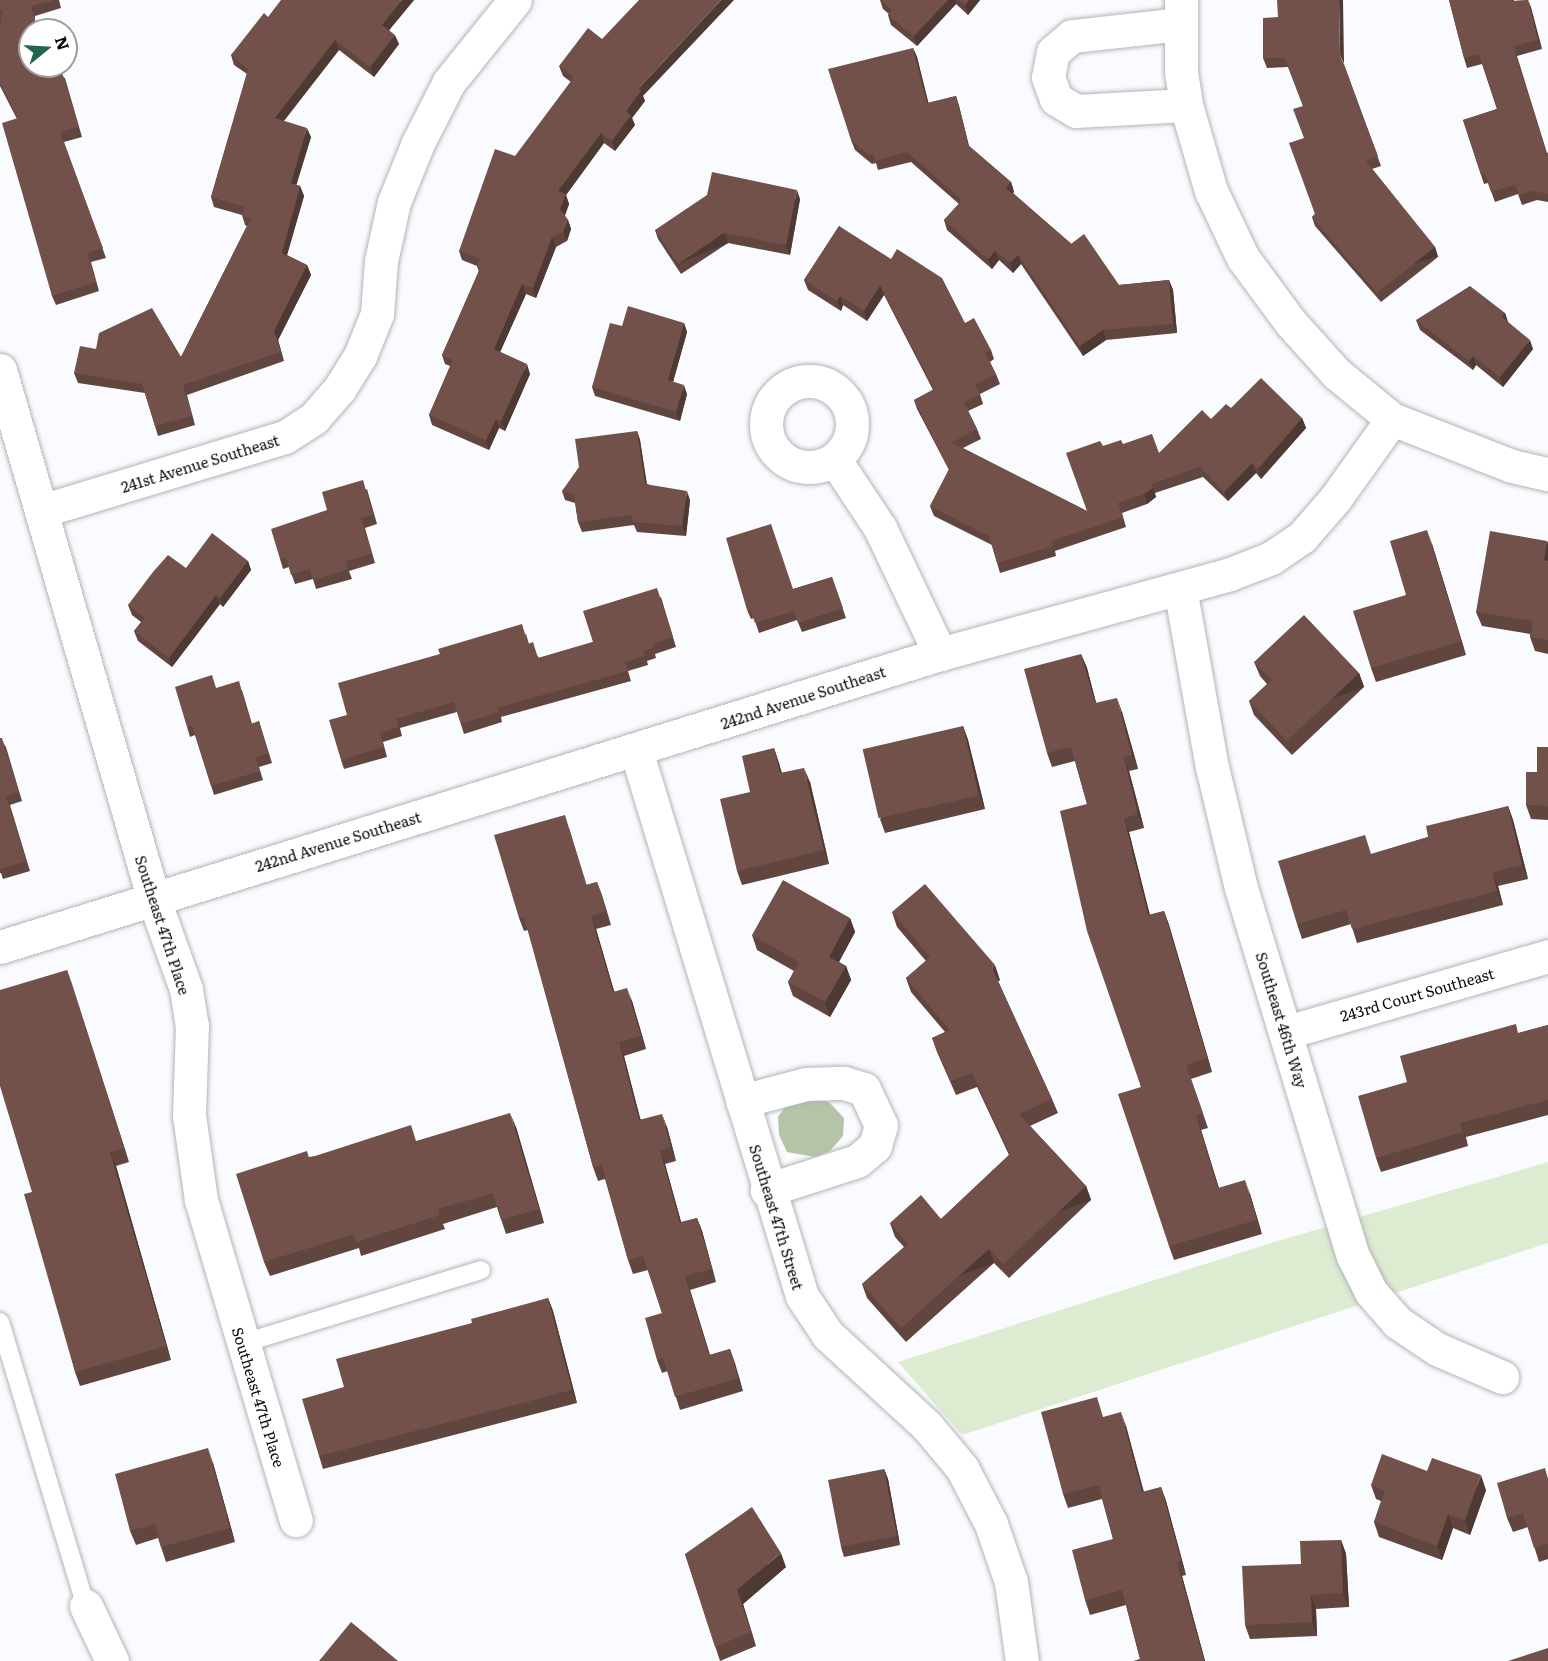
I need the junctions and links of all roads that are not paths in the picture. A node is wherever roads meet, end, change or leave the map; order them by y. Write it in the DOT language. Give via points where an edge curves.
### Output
graph roads {
  1 [pos="515,0"];
  2 [pos="1181,12"];
  3 [pos="1186,105"];
  4 [pos="0,370"];
  5 [pos="1392,419"];
  6 [pos="835,460"];
  7 [pos="1548,474"];
  8 [pos="41,511"];
  9 [pos="1180,588"];
  10 [pos="940,654"];
  11 [pos="636,750"];
  12 [pos="153,897"];
  13 [pos="0,947"];
  14 [pos="1548,956"];
  15 [pos="1287,1032"];
  16 [pos="742,1101"];
  17 [pos="767,1190"];
  18 [pos="481,1270"];
  19 [pos="0,1322"];
  20 [pos="243,1343"];
  21 [pos="1502,1377"];
  22 [pos="296,1520"];
  23 [pos="86,1606"];
  24 [pos="112,1661"];
  25 [pos="1022,1661"];
  1 -- 8 [label="street, 241st Avenue Southeast" via="449,82 418,143 394,202 381,261 377,314 360,356 340,388 314,418 285,437"];
  2 -- 3 [label="street"];
  2 -- 3 [label="street" via="1072,36 1053,52 1047,77 1056,99 1076,111"];
  3 -- 5 [label="street" via="1211,191 1243,258 1291,322 1337,374"];
  4 -- 8 [label="street, Southeast 47th Place"];
  5 -- 7 [label="street" via="1512,466"];
  5 -- 9 [label="street, 242nd Avenue Southeast" via="1335,500 1302,537 1271,558"];
  6 -- 10 [label="street" via="880,528"];
  8 -- 12 [label="street, Southeast 47th Place"];
  9 -- 10 [label="street, 242nd Avenue Southeast"];
  9 -- 15 [label="street, Southeast 46th Way" via="1214,778 1241,888"];
  10 -- 11 [label="street, 242nd Avenue Southeast"];
  11 -- 12 [label="street, 242nd Avenue Southeast"];
  11 -- 16 [label="street, Southeast 47th Street"];
  12 -- 13 [label="street, 242nd Avenue Southeast"];
  12 -- 20 [label="street, Southeast 47th Place" via="186,989 192,1025 189,1115 193,1160"];
  14 -- 15 [label="street, 243rd Court Southeast"];
  15 -- 21 [label="street, Southeast 46th Way" via="1353,1256 1371,1292 1397,1322 1437,1349"];
  16 -- 17 [label="street, Southeast 47th Street"];
  16 -- 17 [label="street" via="806,1084 844,1083 864,1089 881,1125 875,1146 858,1161"];
  17 -- 25 [label="street, Southeast 47th Street" via="802,1296 828,1335 927,1426 962,1468 991,1524 1011,1582"];
  18 -- 20 [label="lane"];
  19 -- 23 [label="lane"];
  20 -- 22 [label="street, Southeast 47th Place"];
  23 -- 24 [label="street"];
}
